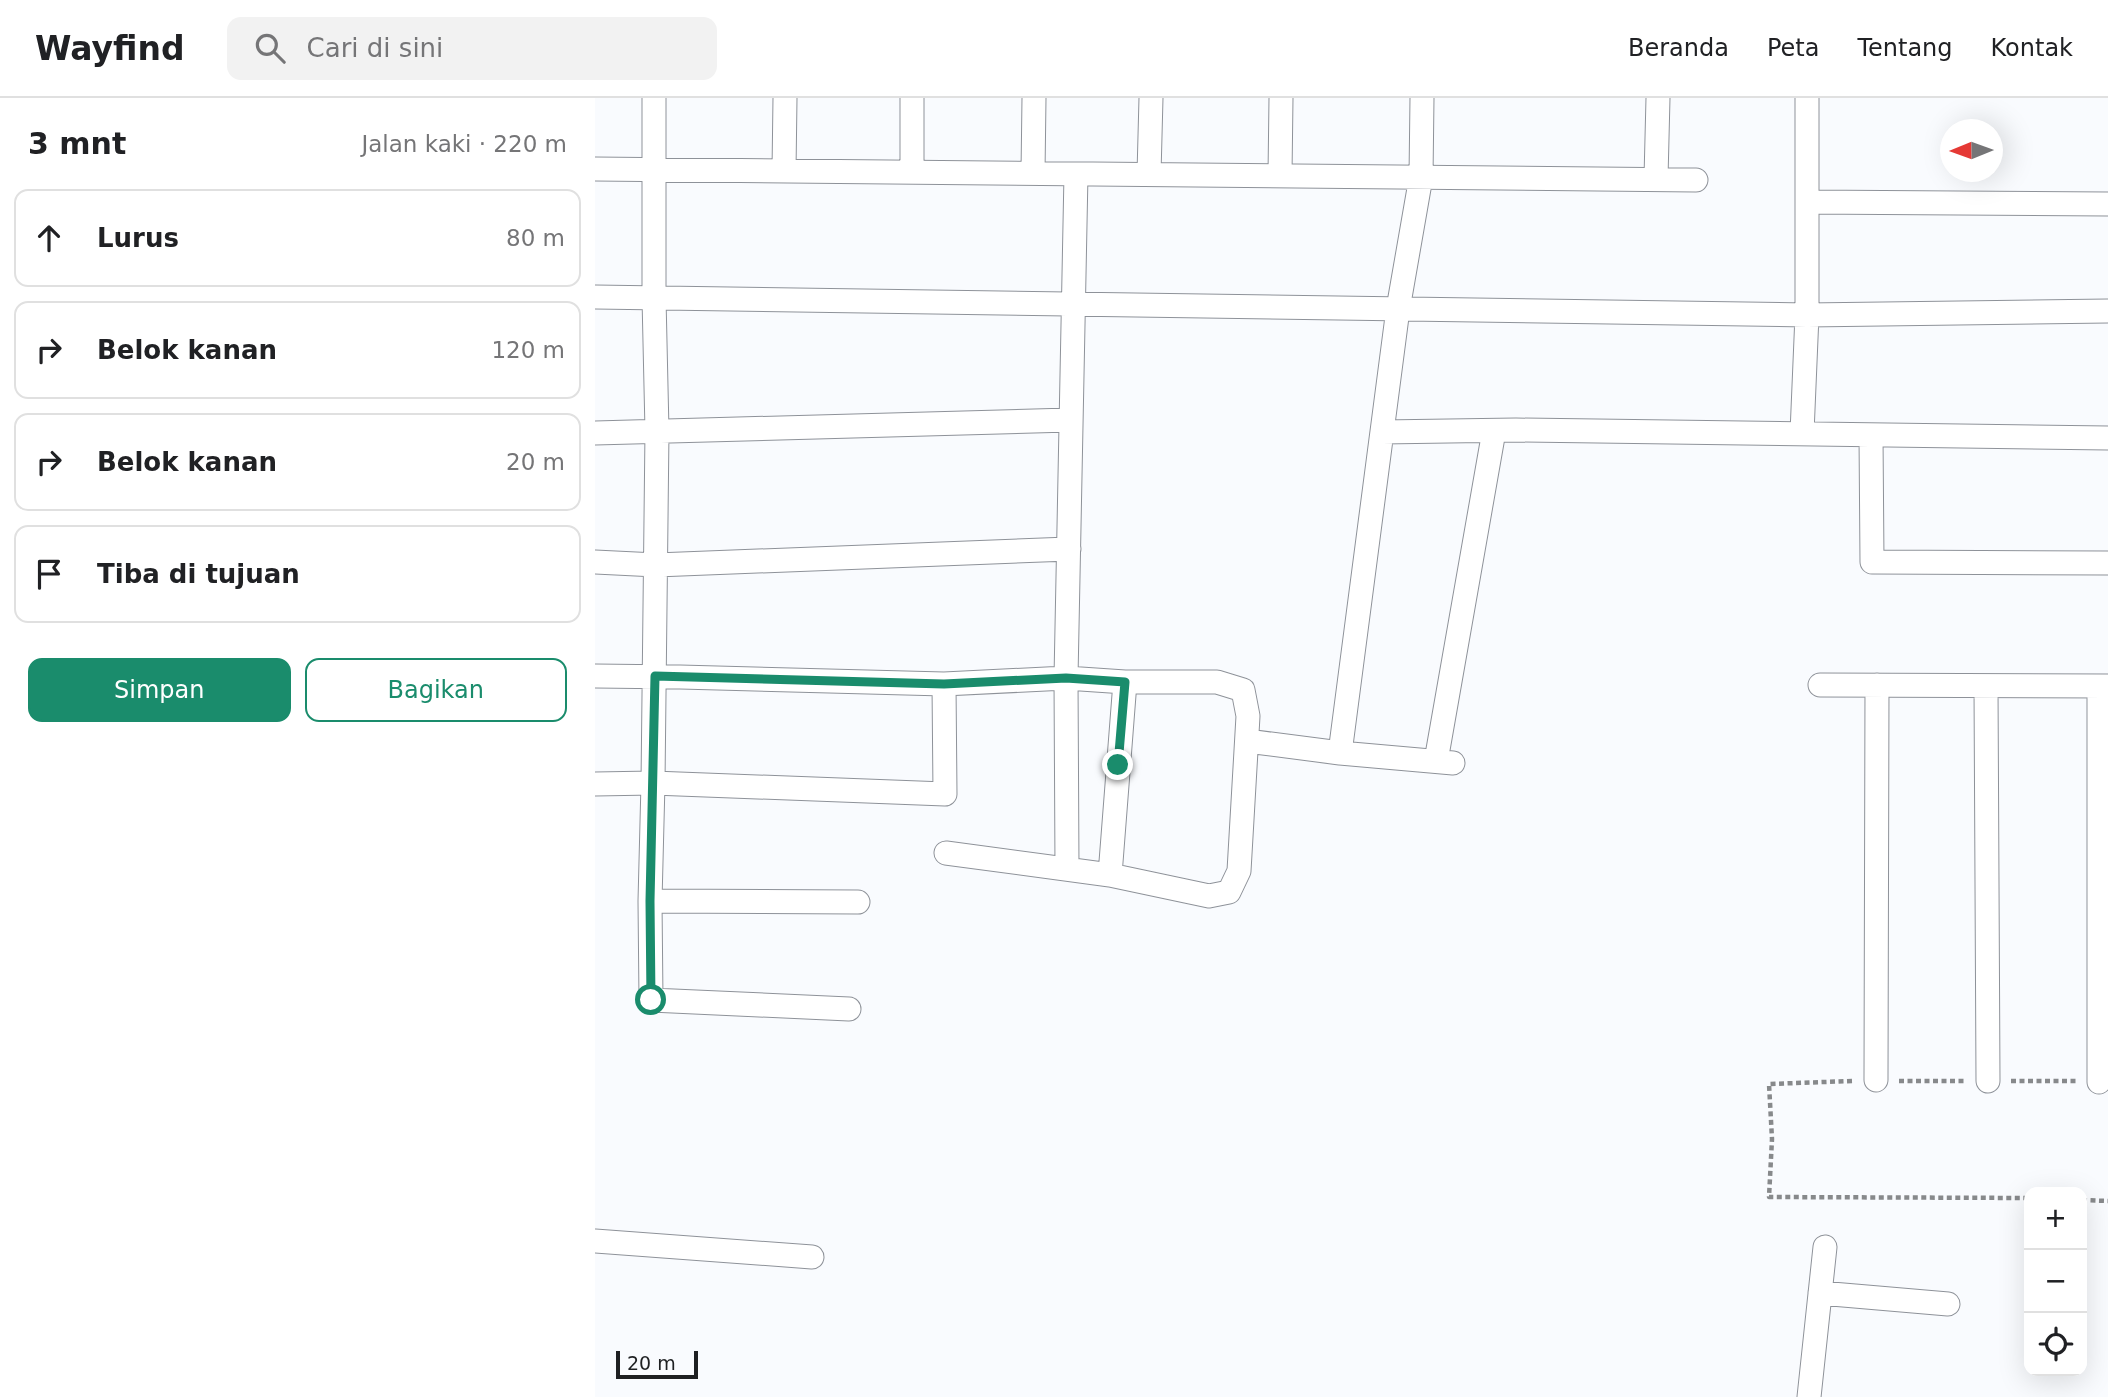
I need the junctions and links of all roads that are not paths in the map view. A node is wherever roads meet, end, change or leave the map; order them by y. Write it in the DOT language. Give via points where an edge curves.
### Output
graph roads {
  1 [pos="655,98"];
  2 [pos="785,98"];
  3 [pos="912,98"];
  4 [pos="1034,98"];
  5 [pos="1150,98"];
  6 [pos="1281,98"];
  7 [pos="1422,98"];
  8 [pos="1658,98"];
  9 [pos="1807,98"];
  10 [pos="595,169"];
  11 [pos="653,170"];
  12 [pos="784,171"];
  13 [pos="912,172"];
  14 [pos="1033,173"];
  15 [pos="1076,174"];
  16 [pos="1149,174"];
  17 [pos="1280,176"];
  18 [pos="1421,177"];
  19 [pos="1656,178"];
  20 [pos="1696,180"];
  21 [pos="1807,202"];
  22 [pos="2108,204"];
  23 [pos="595,298"];
  24 [pos="654,298"];
  25 [pos="1072,303"];
  26 [pos="1398,309"];
  27 [pos="2108,311"];
  28 [pos="1807,315"];
  29 [pos="1070,420"];
  30 [pos="657,431"];
  31 [pos="1494,431"];
  32 [pos="1382,432"];
  33 [pos="595,433"];
  34 [pos="1802,433"];
  35 [pos="1871,435"];
  36 [pos="2108,438"];
  37 [pos="1069,549"];
  38 [pos="595,562"];
  39 [pos="2108,563"];
  40 [pos="656,565"];
  41 [pos="595,676"];
  42 [pos="655,676"];
  43 [pos="1066,678"];
  44 [pos="1125,682"];
  45 [pos="944,684"];
  46 [pos="1820,685"];
  47 [pos="1877,685"];
  48 [pos="2104,685"];
  49 [pos="1986,686"];
  50 [pos="1247,741"];
  51 [pos="1340,753"];
  52 [pos="653,783"];
  53 [pos="595,784"];
  54 [pos="946,853"];
  55 [pos="1067,868"];
  56 [pos="1110,875"];
  57 [pos="650,901"];
  58 [pos="858,902"];
  59 [pos="849,1009"];
  60 [pos="1875,1080"];
  61 [pos="1988,1081"];
  62 [pos="2099,1082"];
  63 [pos="595,1241"];
  64 [pos="1825,1247"];
  65 [pos="812,1257"];
  66 [pos="1820,1293"];
  67 [pos="1948,1304"];
  68 [pos="1809,1397"];
  1 -- 11 [label="street"];
  2 -- 12 [label="street"];
  3 -- 13 [label="street"];
  4 -- 14 [label="street"];
  5 -- 16 [label="street"];
  6 -- 17 [label="street"];
  7 -- 18 [label="street"];
  8 -- 19 [label="street"];
  9 -- 21 [label="street"];
  10 -- 11 [label="street"];
  11 -- 12 [label="street"];
  11 -- 24 [label="street"];
  12 -- 13 [label="street"];
  13 -- 14 [label="street"];
  14 -- 15 [label="street"];
  15 -- 16 [label="street"];
  15 -- 25 [label="street"];
  16 -- 17 [label="street"];
  17 -- 18 [label="street"];
  18 -- 19 [label="street"];
  18 -- 26 [label="street"];
  19 -- 20 [label="street"];
  21 -- 22 [label="street"];
  21 -- 28 [label="street"];
  23 -- 24 [label="street"];
  24 -- 25 [label="street"];
  24 -- 30 [label="street"];
  25 -- 26 [label="street"];
  25 -- 29 [label="street"];
  26 -- 28 [label="street"];
  26 -- 32 [label="street"];
  27 -- 28 [label="street"];
  28 -- 34 [label="street"];
  29 -- 30 [label="street"];
  29 -- 37 [label="street"];
  30 -- 33 [label="street"];
  30 -- 40 [label="street"];
  31 -- 32 [label="street"];
  31 -- 34 [label="street"];
  31 -- 51 [label="street" via="1444,762"];
  32 -- 51 [label="street"];
  34 -- 35 [label="street"];
  35 -- 36 [label="street"];
  35 -- 39 [label="street" via="1872,562"];
  37 -- 40 [label="street"];
  37 -- 43 [label="street"];
  38 -- 40 [label="street"];
  40 -- 42 [label="street"];
  41 -- 42 [label="street"];
  42 -- 45 [label="street"];
  42 -- 52 [label="street"];
  43 -- 44 [label="street"];
  43 -- 45 [label="street"];
  43 -- 55 [label="street"];
  44 -- 50 [label="street" via="1217,682 1243,690"];
  44 -- 56 [label="street"];
  45 -- 52 [label="street" via="945,794"];
  46 -- 47 [label="street"];
  47 -- 49 [label="street"];
  47 -- 60 [label="street"];
  48 -- 49 [label="street"];
  48 -- 62 [label="street"];
  49 -- 61 [label="street"];
  50 -- 51 [label="street"];
  50 -- 56 [label="street" via="1239,871 1230,892 1209,896"];
  52 -- 53 [label="street"];
  52 -- 57 [label="street"];
  54 -- 55 [label="street"];
  55 -- 56 [label="street"];
  57 -- 58 [label="street"];
  57 -- 59 [label="street" via="651,1000"];
  63 -- 65 [label="street"];
  64 -- 66 [label="street"];
  66 -- 67 [label="street"];
  66 -- 68 [label="street"];
}
